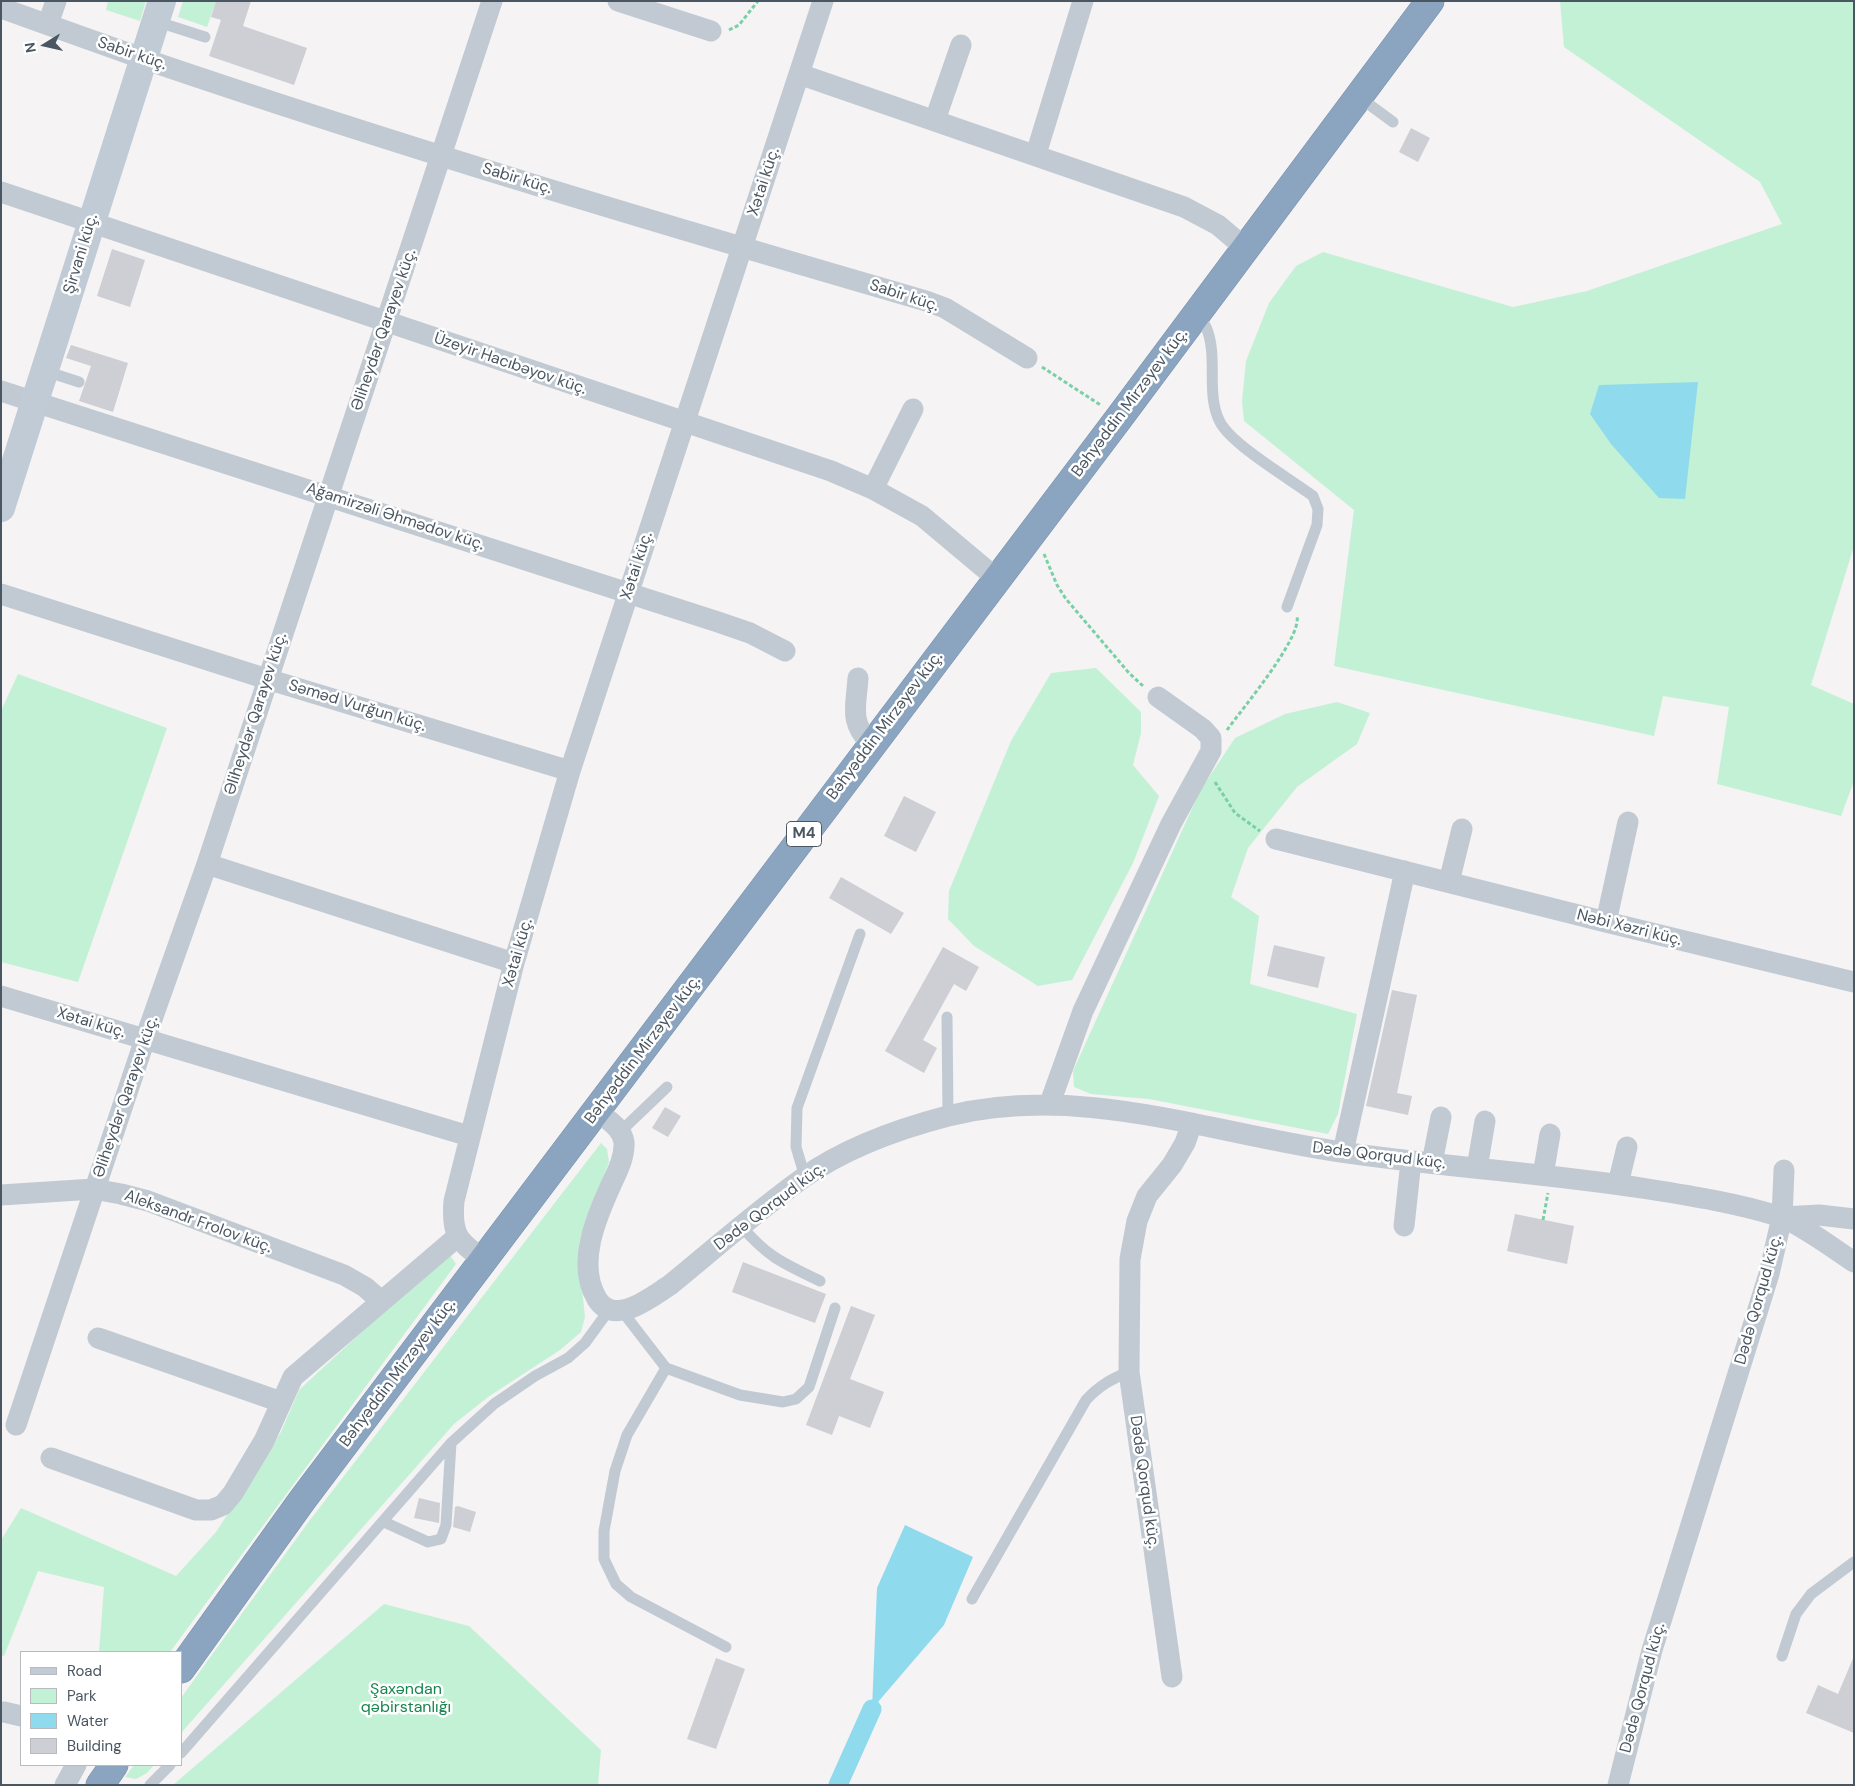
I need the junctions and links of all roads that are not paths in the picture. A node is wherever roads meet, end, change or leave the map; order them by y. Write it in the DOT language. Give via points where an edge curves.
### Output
graph roads {
  1 [pos="56,1"];
  2 [pos="492,1"];
  3 [pos="618,1"];
  4 [pos="823,1"];
  5 [pos="1083,1"];
  6 [pos="1430,1"];
  7 [pos="1,8"];
  8 [pos="159,11"];
  9 [pos="48,24"];
  10 [pos="711,31"];
  11 [pos="205,37"];
  12 [pos="961,45"];
  13 [pos="144,59"];
  14 [pos="799,74"];
  15 [pos="1359,96"];
  16 [pos="935,120"];
  17 [pos="1393,122"];
  18 [pos="1036,154"];
  19 [pos="442,156"];
  20 [pos="1,192"];
  21 [pos="92,221"];
  22 [pos="742,248"];
  23 [pos="1245,248"];
  24 [pos="1195,316"];
  25 [pos="386,322"];
  26 [pos="1027,358"];
  27 [pos="45,371"];
  28 [pos="79,382"];
  29 [pos="1,391"];
  30 [pos="35,402"];
  31 [pos="913,409"];
  32 [pos="685,423"];
  33 [pos="873,489"];
  34 [pos="328,496"];
  35 [pos="1,508"];
  36 [pos="996,578"];
  37 [pos="628,593"];
  38 [pos="1,594"];
  39 [pos="1288,603"];
  40 [pos="785,651"];
  41 [pos="858,678"];
  42 [pos="267,679"];
  43 [pos="1158,697"];
  44 [pos="871,744"];
  45 [pos="570,770"];
  46 [pos="1628,822"];
  47 [pos="1462,829"];
  48 [pos="1276,839"];
  49 [pos="207,864"];
  50 [pos="1405,871"];
  51 [pos="1449,882"];
  52 [pos="1606,922"];
  53 [pos="860,934"];
  54 [pos="514,963"];
  55 [pos="1854,982"];
  56 [pos="1,996"];
  57 [pos="947,1017"];
  58 [pos="145,1039"];
  59 [pos="667,1087"];
  60 [pos="1050,1104"];
  61 [pos="598,1111"];
  62 [pos="948,1116"];
  63 [pos="1441,1117"];
  64 [pos="1485,1121"];
  65 [pos="1192,1123"];
  66 [pos="621,1131"];
  67 [pos="1550,1134"];
  68 [pos="469,1136"];
  69 [pos="1627,1147"];
  70 [pos="1342,1152"];
  71 [pos="1421,1162"];
  72 [pos="1477,1168"];
  73 [pos="1784,1170"];
  74 [pos="1547,1176"];
  75 [pos="805,1177"];
  76 [pos="1618,1184"];
  77 [pos="94,1190"];
  78 [pos="1,1195"];
  79 [pos="1782,1217"];
  80 [pos="1854,1218"];
  81 [pos="1404,1226"];
  82 [pos="742,1227"];
  83 [pos="457,1237"];
  84 [pos="484,1260"];
  85 [pos="1854,1262"];
  86 [pos="820,1281"];
  87 [pos="381,1302"];
  88 [pos="835,1308"];
  89 [pos="616,1310"];
  90 [pos="98,1338"];
  91 [pos="666,1368"];
  92 [pos="1129,1372"];
  93 [pos="281,1402"];
  94 [pos="16,1425"];
  95 [pos="451,1443"];
  96 [pos="51,1458"];
  97 [pos="384,1522"];
  98 [pos="1854,1562"];
  99 [pos="972,1599"];
  100 [pos="726,1647"];
  101 [pos="1782,1656"];
  102 [pos="182,1668"];
  103 [pos="1172,1677"];
  104 [pos="182,1752"];
  105 [pos="76,1766"];
  106 [pos="113,1766"];
  107 [pos="169,1766"];
  108 [pos="66,1785"];
  109 [pos="100,1785"];
  110 [pos="150,1785"];
  111 [pos="1618,1785"];
  1 -- 9 [label="street"];
  2 -- 19 [label="street, Əliheydər Qarayev küç."];
  3 -- 10 [label="street"];
  4 -- 14 [label="street, Xətai küç."];
  5 -- 18 [label="street"];
  6 -- 15 [label="highway, Bəhyəddin Mirzəyev küç. / M4"];
  7 -- 9 [label="street, Sabir küç."];
  8 -- 11 [label="lane"];
  8 -- 13 [label="main road, Şirvani küç."];
  9 -- 13 [label="street, Sabir küç."];
  12 -- 16 [label="street"];
  13 -- 19 [label="street, Sabir küç."];
  13 -- 21 [label="main road, Şirvani küç."];
  14 -- 16 [label="street"];
  14 -- 22 [label="street, Xətai küç."];
  15 -- 17 [label="lane"];
  15 -- 23 [label="highway, Bəhyəddin Mirzəyev küç. / M4"];
  16 -- 18 [label="street"];
  18 -- 23 [label="street" via="1200,214"];
  19 -- 22 [label="street, Sabir küç."];
  19 -- 25 [label="street, Əliheydər Qarayev küç."];
  20 -- 21 [label="street, Üzeyir Hacıbəyov küç."];
  21 -- 25 [label="street, Üzeyir Hacıbəyov küç."];
  21 -- 27 [label="main road, Şirvani küç."];
  22 -- 26 [label="street, Sabir küç." via="945,308"];
  22 -- 32 [label="street, Xətai küç."];
  23 -- 24 [label="highway, Bəhyəddin Mirzəyev küç. / M4"];
  24 -- 36 [label="highway, Bəhyəddin Mirzəyev küç. / M4"];
  24 -- 39 [label="lane" via="1205,326 1213,396 1221,422 1230,437 1313,496 1318,509 1317,525"];
  25 -- 32 [label="street, Üzeyir Hacıbəyov küç."];
  25 -- 34 [label="street, Əliheydər Qarayev küç."];
  27 -- 28 [label="lane"];
  27 -- 30 [label="main road, Şirvani küç."];
  29 -- 30 [label="street, Ağamirzəli Əhmədov küç."];
  30 -- 34 [label="street, Ağamirzəli Əhmədov küç."];
  30 -- 35 [label="main road, Şirvani küç."];
  31 -- 33 [label="street"];
  32 -- 33 [label="street, Üzeyir Hacıbəyov küç." via="831,471"];
  32 -- 37 [label="street, Xətai küç."];
  33 -- 36 [label="street, Üzeyir Hacıbəyov küç." via="922,516"];
  34 -- 37 [label="street, Ağamirzəli Əhmədov küç."];
  34 -- 42 [label="street, Əliheydər Qarayev küç."];
  36 -- 44 [label="highway, Bəhyəddin Mirzəyev küç. / M4"];
  37 -- 40 [label="street, Ağamirzəli Əhmədov küç." via="726,625"];
  37 -- 45 [label="street, Xətai küç."];
  38 -- 42 [label="street, Səməd Vurğun küç."];
  41 -- 44 [label="street" via="856,720 859,731"];
  42 -- 45 [label="street, Səməd Vurğun küç."];
  42 -- 49 [label="street, Əliheydər Qarayev küç."];
  43 -- 60 [label="street" via="1203,729 1211,738 1211,751 1171,824 1083,1011"];
  44 -- 61 [label="highway, Bəhyəddin Mirzəyev küç. / M4"];
  45 -- 54 [label="street, Xətai küç."];
  46 -- 52 [label="street"];
  47 -- 51 [label="street"];
  48 -- 50 [label="street, Nəbi Xəzri küç."];
  49 -- 54 [label="street"];
  49 -- 58 [label="street, Əliheydər Qarayev küç."];
  50 -- 51 [label="street, Nəbi Xəzri küç."];
  50 -- 70 [label="street"];
  51 -- 52 [label="street, Nəbi Xəzri küç."];
  52 -- 55 [label="street, Nəbi Xəzri küç."];
  53 -- 75 [label="lane" via="797,1108 796,1147"];
  54 -- 68 [label="street, Xətai küç."];
  56 -- 58 [label="street, Xətai küç."];
  57 -- 62 [label="lane"];
  58 -- 68 [label="street, Xətai küç."];
  58 -- 77 [label="street, Əliheydər Qarayev küç."];
  59 -- 66 [label="lane"];
  60 -- 62 [label="street, Dədə Qorqud küç." via="986,1108"];
  60 -- 65 [label="street, Dədə Qorqud küç." via="1105,1108"];
  61 -- 66 [label="street"];
  61 -- 84 [label="highway, Bəhyəddin Mirzəyev küç. / M4"];
  62 -- 75 [label="street, Dədə Qorqud küç." via="917,1124 850,1151"];
  63 -- 71 [label="street"];
  64 -- 72 [label="street"];
  65 -- 70 [label="street, Dədə Qorqud küç."];
  65 -- 92 [label="street, Dədə Qorqud küç." via="1185,1143 1147,1196 1138,1221 1130,1259"];
  66 -- 89 [label="street" via="624,1143 622,1162 600,1210 588,1258 593,1293 600,1304"];
  67 -- 74 [label="street"];
  68 -- 83 [label="street, Xətai küç." via="454,1201"];
  69 -- 76 [label="street"];
  70 -- 71 [label="street, Dədə Qorqud küç."];
  71 -- 72 [label="street, Dədə Qorqud küç."];
  71 -- 81 [label="street"];
  72 -- 74 [label="street, Dədə Qorqud küç."];
  73 -- 79 [label="street"];
  74 -- 76 [label="street, Dədə Qorqud küç."];
  75 -- 82 [label="street, Dədə Qorqud küç."];
  76 -- 79 [label="street, Dədə Qorqud küç." via="1713,1199"];
  77 -- 78 [label="street, Aleksandr Frolov küç."];
  77 -- 87 [label="street, Aleksandr Frolov küç." via="148,1201 344,1275 365,1287"];
  77 -- 94 [label="street, Əliheydər Qarayev küç."];
  79 -- 80 [label="street" via="1819,1215"];
  79 -- 85 [label="street"];
  79 -- 111 [label="street, Dədə Qorqud küç." via="1769,1274 1652,1650"];
  82 -- 86 [label="lane" via="774,1259"];
  82 -- 89 [label="street, Dədə Qorqud küç." via="670,1285 646,1300"];
  83 -- 84 [label="street"];
  83 -- 87 [label="street"];
  84 -- 102 [label="highway, Bəhyəddin Mirzəyev küç. / M4" via="303,1500"];
  87 -- 93 [label="street" via="294,1377"];
  88 -- 91 [label="lane" via="809,1387 796,1399 783,1402 740,1395"];
  89 -- 91 [label="lane"];
  89 -- 95 [label="lane" via="568,1358 494,1404"];
  90 -- 93 [label="street"];
  91 -- 100 [label="lane" via="627,1435 615,1471 604,1531 604,1559 616,1584 631,1597"];
  92 -- 99 [label="lane" via="1096,1388 1086,1400"];
  92 -- 103 [label="street, Dədə Qorqud küç."];
  93 -- 96 [label="street" via="264,1441 233,1493 223,1505 211,1510 196,1510"];
  95 -- 97 [label="lane"];
  95 -- 97 [label="lane" via="446,1525 441,1539 428,1542"];
  97 -- 104 [label="lane"];
  98 -- 101 [label="lane" via="1811,1594 1796,1614"];
  105 -- 108 [label="street"];
  106 -- 109 [label="highway"];
  107 -- 110 [label="lane"];
}
